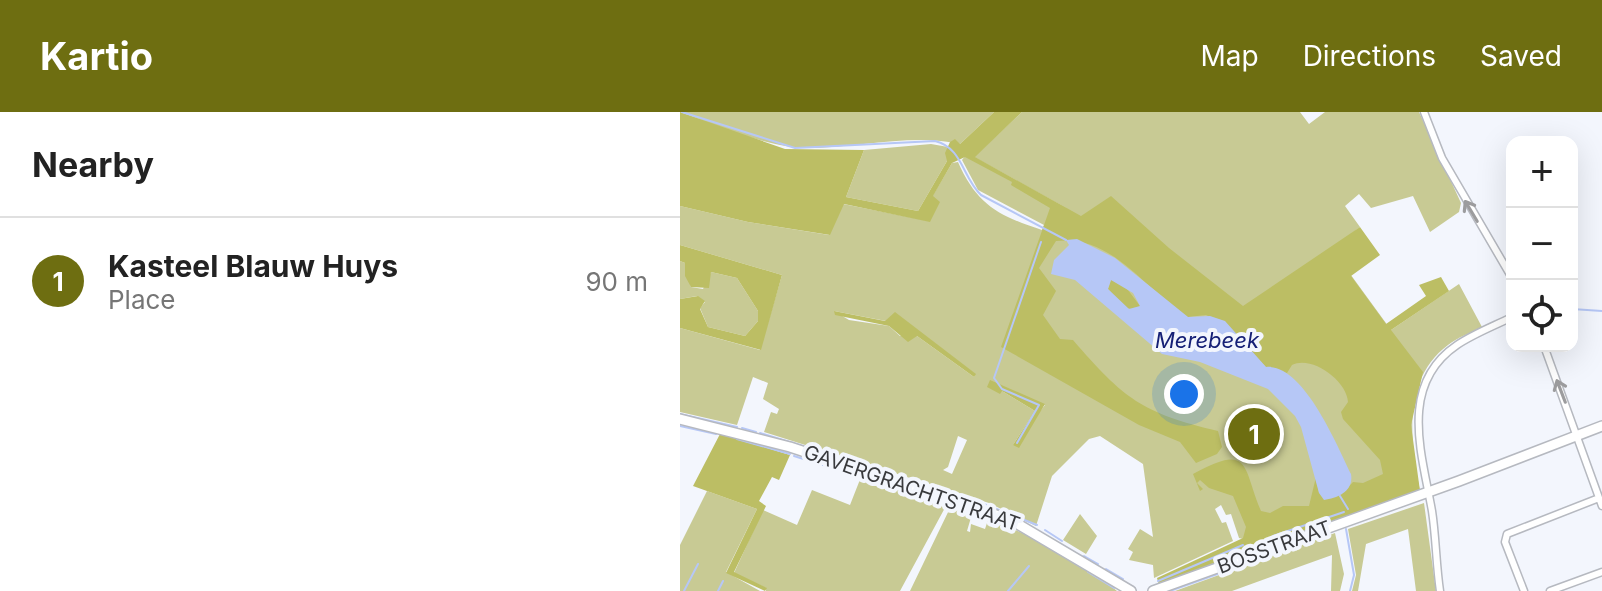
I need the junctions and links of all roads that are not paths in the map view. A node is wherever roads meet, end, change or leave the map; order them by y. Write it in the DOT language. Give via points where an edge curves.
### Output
graph roads {
  1 [pos="1424,112"];
  2 [pos="1506,268"];
  3 [pos="1506,320"];
  4 [pos="1546,352"];
  5 [pos="680,419"];
  6 [pos="1602,426"];
  7 [pos="1575,437"];
  8 [pos="1427,493"];
  9 [pos="1600,502"];
  10 [pos="1602,572"];
  11 [pos="1131,591"];
  12 [pos="1153,591"];
  13 [pos="1440,591"];
  14 [pos="1524,591"];
  15 [pos="1550,591"];
  2 -- 1 [label="street, one-way" via="1464,199"];
  3 -- 8 [label="street" via="1456,346 1426,379 1419,418"];
  7 -- 4 [label="street, one-way"];
  5 -- 11 [label="street, GAVERGRACHTSTRAAT" via="790,447 1011,520"];
  6 -- 7 [label="street, BOSSTRAAT"];
  7 -- 8 [label="street, BOSSTRAAT"];
  7 -- 9 [label="street"];
  8 -- 12 [label="street, BOSSTRAAT"];
  8 -- 13 [label="street"];
  9 -- 14 [label="street" via="1507,534 1505,542"];
  10 -- 15 [label="street"];
}
